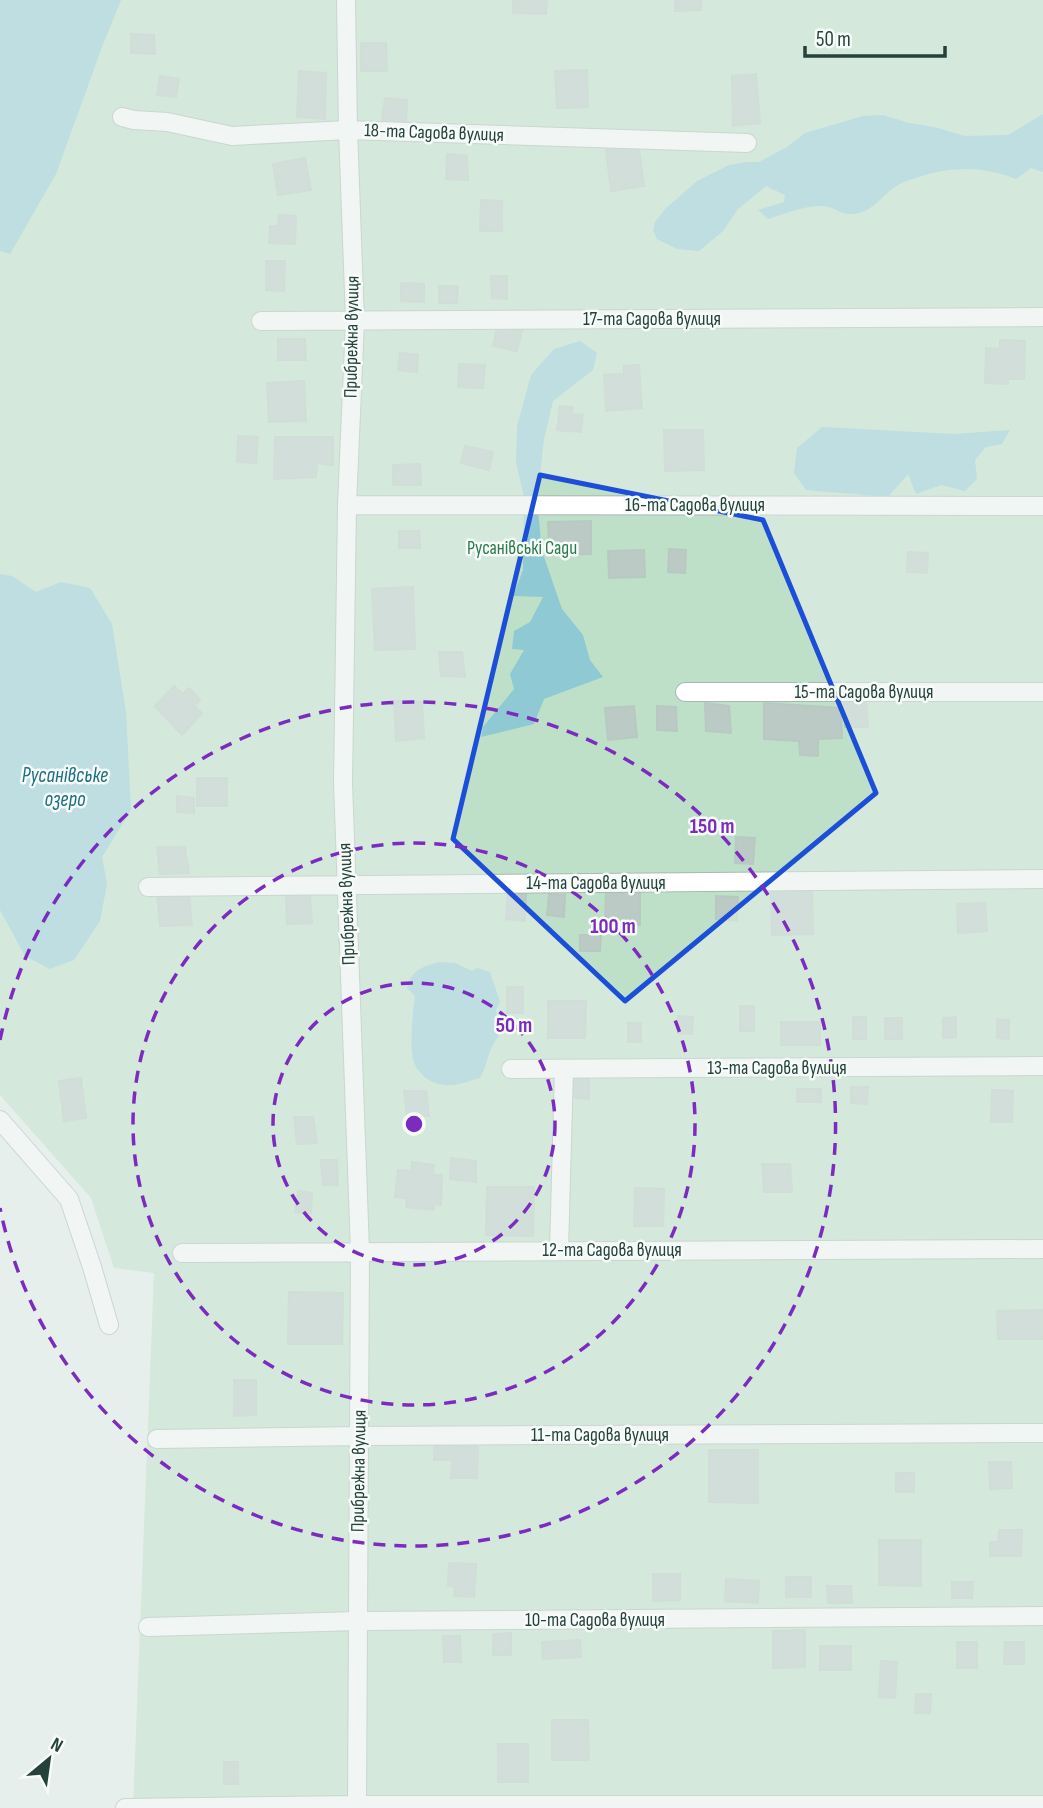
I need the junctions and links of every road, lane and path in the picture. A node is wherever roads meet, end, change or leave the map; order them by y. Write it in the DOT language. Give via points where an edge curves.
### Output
graph roads {
  1 [pos="346,0"];
  2 [pos="122,117"];
  3 [pos="348,130"];
  4 [pos="747,143"];
  5 [pos="1043,317"];
  6 [pos="261,321"];
  7 [pos="355,321"];
  8 [pos="346,505"];
  9 [pos="1043,506"];
  10 [pos="684,692"];
  11 [pos="1043,692"];
  12 [pos="1043,880"];
  13 [pos="346,884"];
  14 [pos="148,887"];
  15 [pos="1043,1066"];
  16 [pos="511,1069"];
  17 [pos="564,1069"];
  18 [pos="0,1120"];
  19 [pos="1043,1249"];
  20 [pos="559,1250"];
  21 [pos="360,1251"];
  22 [pos="182,1253"];
  23 [pos="109,1325"];
  24 [pos="1043,1433"];
  25 [pos="360,1436"];
  26 [pos="157,1439"];
  27 [pos="1043,1616"];
  28 [pos="357,1621"];
  29 [pos="148,1627"];
  30 [pos="1043,1805"];
  31 [pos="357,1807"];
  32 [pos="125,1808"];
  1 -- 3 [label="street, Прибрежна вулиця"];
  2 -- 3 [label="street, 18-та Садова вулиця" via="232,136"];
  3 -- 4 [label="street, 18-та Садова вулиця"];
  3 -- 7 [label="street, Прибрежна вулиця"];
  5 -- 7 [label="street, 17-та Садова вулиця"];
  6 -- 7 [label="street, 17-та Садова вулиця"];
  7 -- 8 [label="street, Прибрежна вулиця"];
  8 -- 9 [label="street, 16-та Садова вулиця"];
  8 -- 13 [label="street, Прибрежна вулиця"];
  10 -- 11 [label="street, 15-та Садова вулиця"];
  12 -- 13 [label="street, 14-та Садова вулиця"];
  13 -- 14 [label="street, 14-та Садова вулиця"];
  13 -- 21 [label="street, Прибрежна вулиця"];
  15 -- 17 [label="street, 13-та Садова вулиця"];
  16 -- 17 [label="street, 13-та Садова вулиця"];
  17 -- 20 [label="street"];
  18 -- 23 [label="street" via="69,1199"];
  19 -- 20 [label="street, 12-та Садова вулиця"];
  20 -- 21 [label="street, 12-та Садова вулиця"];
  21 -- 22 [label="street, 12-та Садова вулиця"];
  21 -- 25 [label="street, Прибрежна вулиця"];
  24 -- 25 [label="street, 11-та Садова вулиця"];
  25 -- 26 [label="street, 11-та Садова вулиця"];
  25 -- 28 [label="street, Прибрежна вулиця"];
  27 -- 28 [label="street, 10-та Садова вулиця"];
  28 -- 29 [label="street, 10-та Садова вулиця"];
  28 -- 31 [label="street, Прибрежна вулиця"];
  30 -- 31 [label="street"];
  31 -- 32 [label="street"];
}
